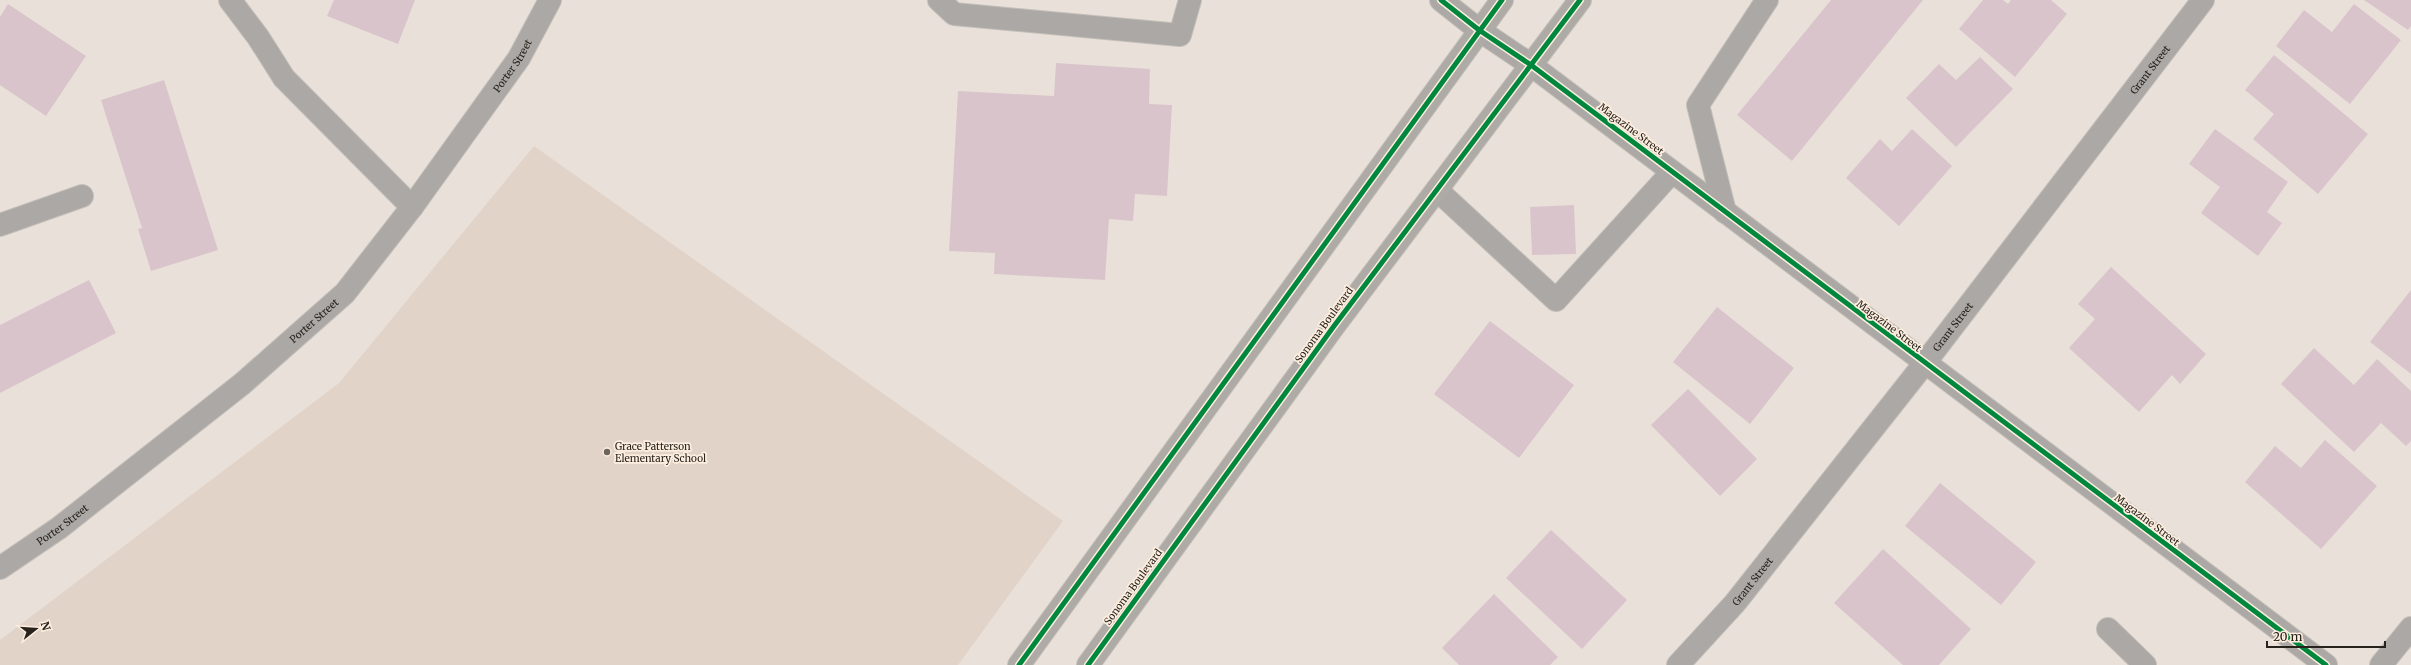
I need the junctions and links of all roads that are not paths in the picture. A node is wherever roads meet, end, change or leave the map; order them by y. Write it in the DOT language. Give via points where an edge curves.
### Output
graph roads {
  1 [pos="230,0"];
  2 [pos="550,0"];
  3 [pos="939,0"];
  4 [pos="1190,0"];
  5 [pos="1441,0"];
  6 [pos="1502,0"];
  7 [pos="1580,0"];
  8 [pos="1767,0"];
  9 [pos="2203,0"];
  10 [pos="1479,30"];
  11 [pos="1531,65"];
  12 [pos="1672,172"];
  13 [pos="1437,190"];
  14 [pos="82,196"];
  15 [pos="412,207"];
  16 [pos="1725,212"];
  17 [pos="0,225"];
  18 [pos="1924,364"];
  19 [pos="0,568"];
  20 [pos="2411,628"];
  21 [pos="2108,629"];
  22 [pos="1019,665"];
  23 [pos="1088,665"];
  24 [pos="1678,665"];
  25 [pos="2145,665"];
  26 [pos="2326,665"];
  27 [pos="2381,665"];
  1 -- 15 [label="street" via="284,78"];
  2 -- 15 [label="street, Porter Street" via="519,58"];
  3 -- 4 [label="street" via="954,14 1180,35"];
  5 -- 10 [label="street, Magazine Street"];
  6 -- 10 [label="main road"];
  7 -- 11 [label="main road, Sonoma Boulevard"];
  8 -- 16 [label="street" via="1698,105"];
  9 -- 18 [label="street, Grant Street"];
  10 -- 11 [label="street, Magazine Street"];
  10 -- 22 [label="main road"];
  11 -- 12 [label="street, Magazine Street"];
  11 -- 13 [label="main road, Sonoma Boulevard"];
  12 -- 13 [label="street" via="1556,300"];
  12 -- 16 [label="street, Magazine Street"];
  13 -- 23 [label="main road, Sonoma Boulevard" via="1329,333"];
  14 -- 17 [label="street"];
  15 -- 19 [label="street, Porter Street" via="345,292 242,384 59,528"];
  16 -- 18 [label="street, Magazine Street"];
  18 -- 24 [label="street, Grant Street" via="1735,603"];
  18 -- 26 [label="street, Magazine Street"];
  20 -- 27 [label="street"];
  21 -- 25 [label="street"];
}
